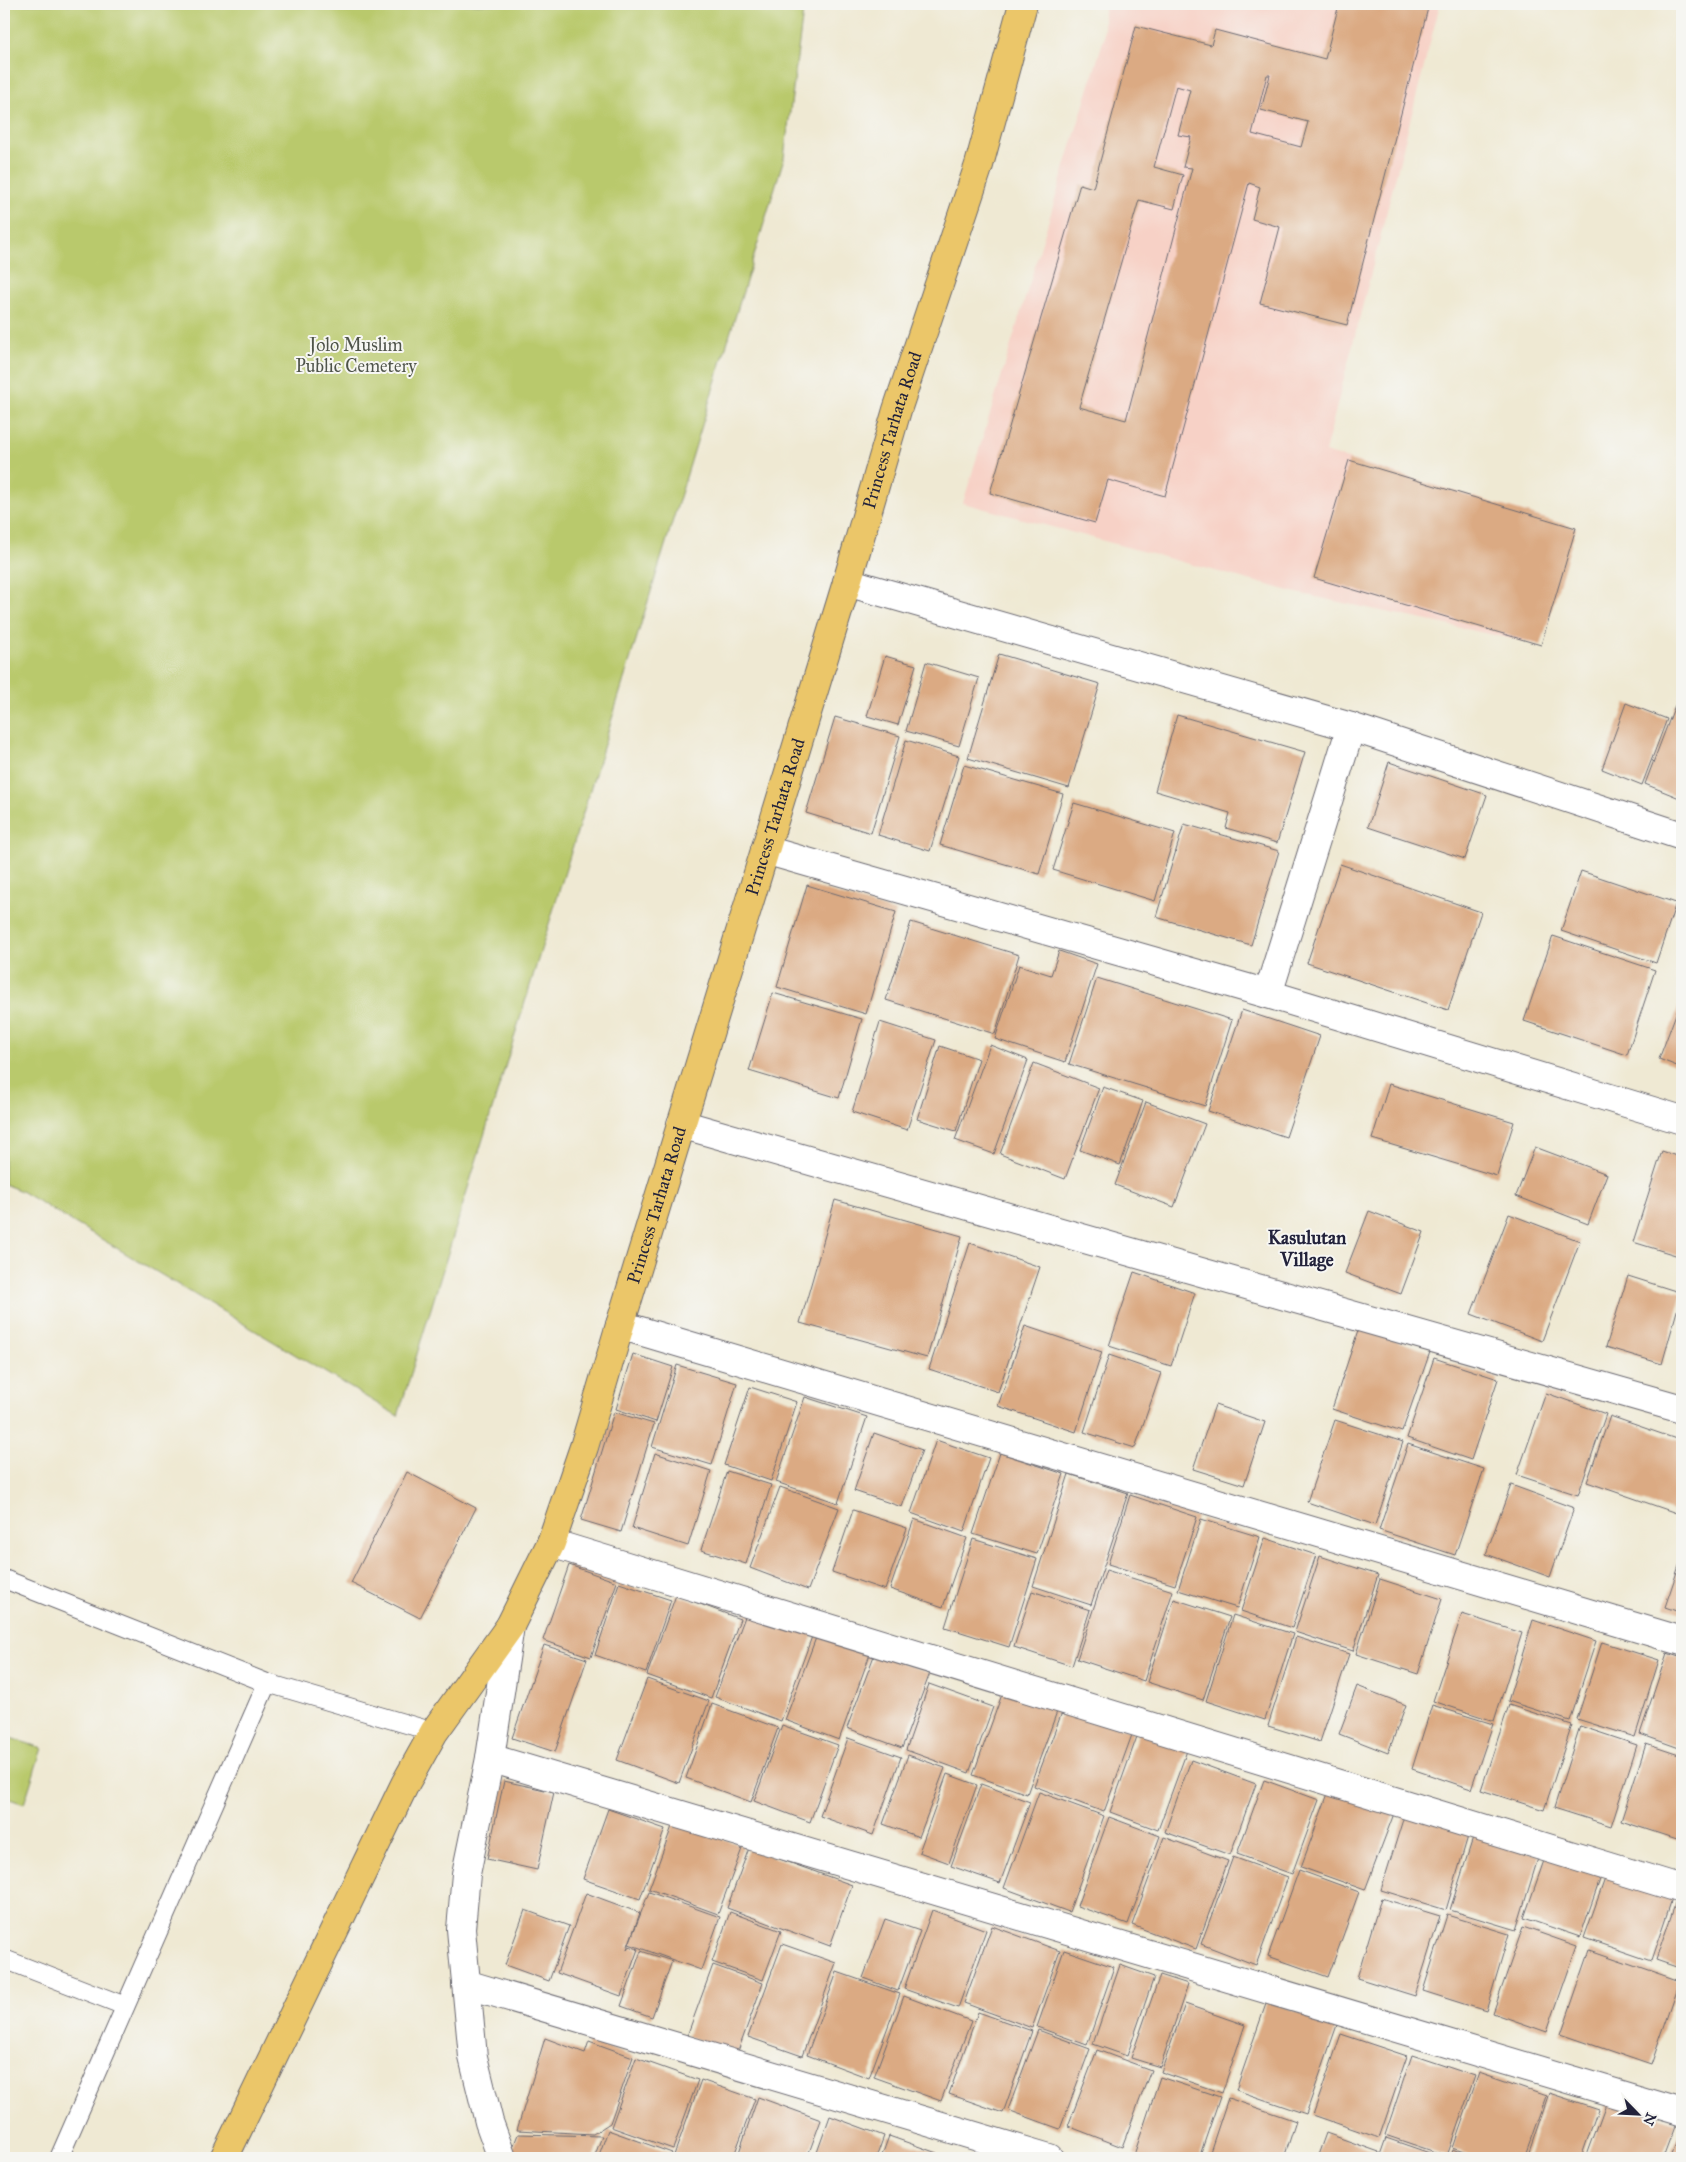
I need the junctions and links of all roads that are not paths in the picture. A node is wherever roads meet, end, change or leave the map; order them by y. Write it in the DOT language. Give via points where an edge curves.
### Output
graph roads {
  1 [pos="1023,4"];
  2 [pos="847,582"];
  3 [pos="1351,727"];
  4 [pos="1682,836"];
  5 [pos="765,850"];
  6 [pos="1268,994"];
  7 [pos="1682,1120"];
  8 [pos="681,1124"];
  9 [pos="620,1325"];
  10 [pos="1682,1409"];
  11 [pos="551,1543"];
  12 [pos="4,1579"];
  13 [pos="510,1626"];
  14 [pos="1682,1640"];
  15 [pos="267,1683"];
  16 [pos="434,1732"];
  17 [pos="490,1758"];
  18 [pos="1682,1889"];
  19 [pos="4,1959"];
  20 [pos="466,1984"];
  21 [pos="125,2006"];
  22 [pos="1682,2113"];
  23 [pos="59,2158"];
  24 [pos="224,2158"];
  25 [pos="502,2158"];
  26 [pos="1049,2158"];
  1 -- 2 [label="main road, Princess Tarhata Road" via="979,165 896,410"];
  2 -- 3 [label="street"];
  2 -- 5 [label="main road, Princess Tarhata Road"];
  3 -- 4 [label="street"];
  3 -- 6 [label="street"];
  5 -- 6 [label="street"];
  5 -- 8 [label="main road, Princess Tarhata Road"];
  6 -- 7 [label="street"];
  8 -- 9 [label="main road, Princess Tarhata Road"];
  8 -- 10 [label="street"];
  9 -- 11 [label="main road, Princess Tarhata Road"];
  9 -- 14 [label="street"];
  11 -- 13 [label="main road, Princess Tarhata Road"];
  11 -- 18 [label="street"];
  12 -- 15 [label="lane"];
  13 -- 16 [label="main road, Princess Tarhata Road"];
  13 -- 17 [label="street"];
  15 -- 16 [label="lane"];
  15 -- 21 [label="lane"];
  16 -- 24 [label="main road, Princess Tarhata Road" via="405,1784"];
  17 -- 20 [label="street" via="466,1874 461,1929"];
  17 -- 22 [label="street"];
  19 -- 21 [label="lane"];
  20 -- 25 [label="street" via="473,2057 489,2122"];
  20 -- 26 [label="street"];
  21 -- 23 [label="lane"];
}
